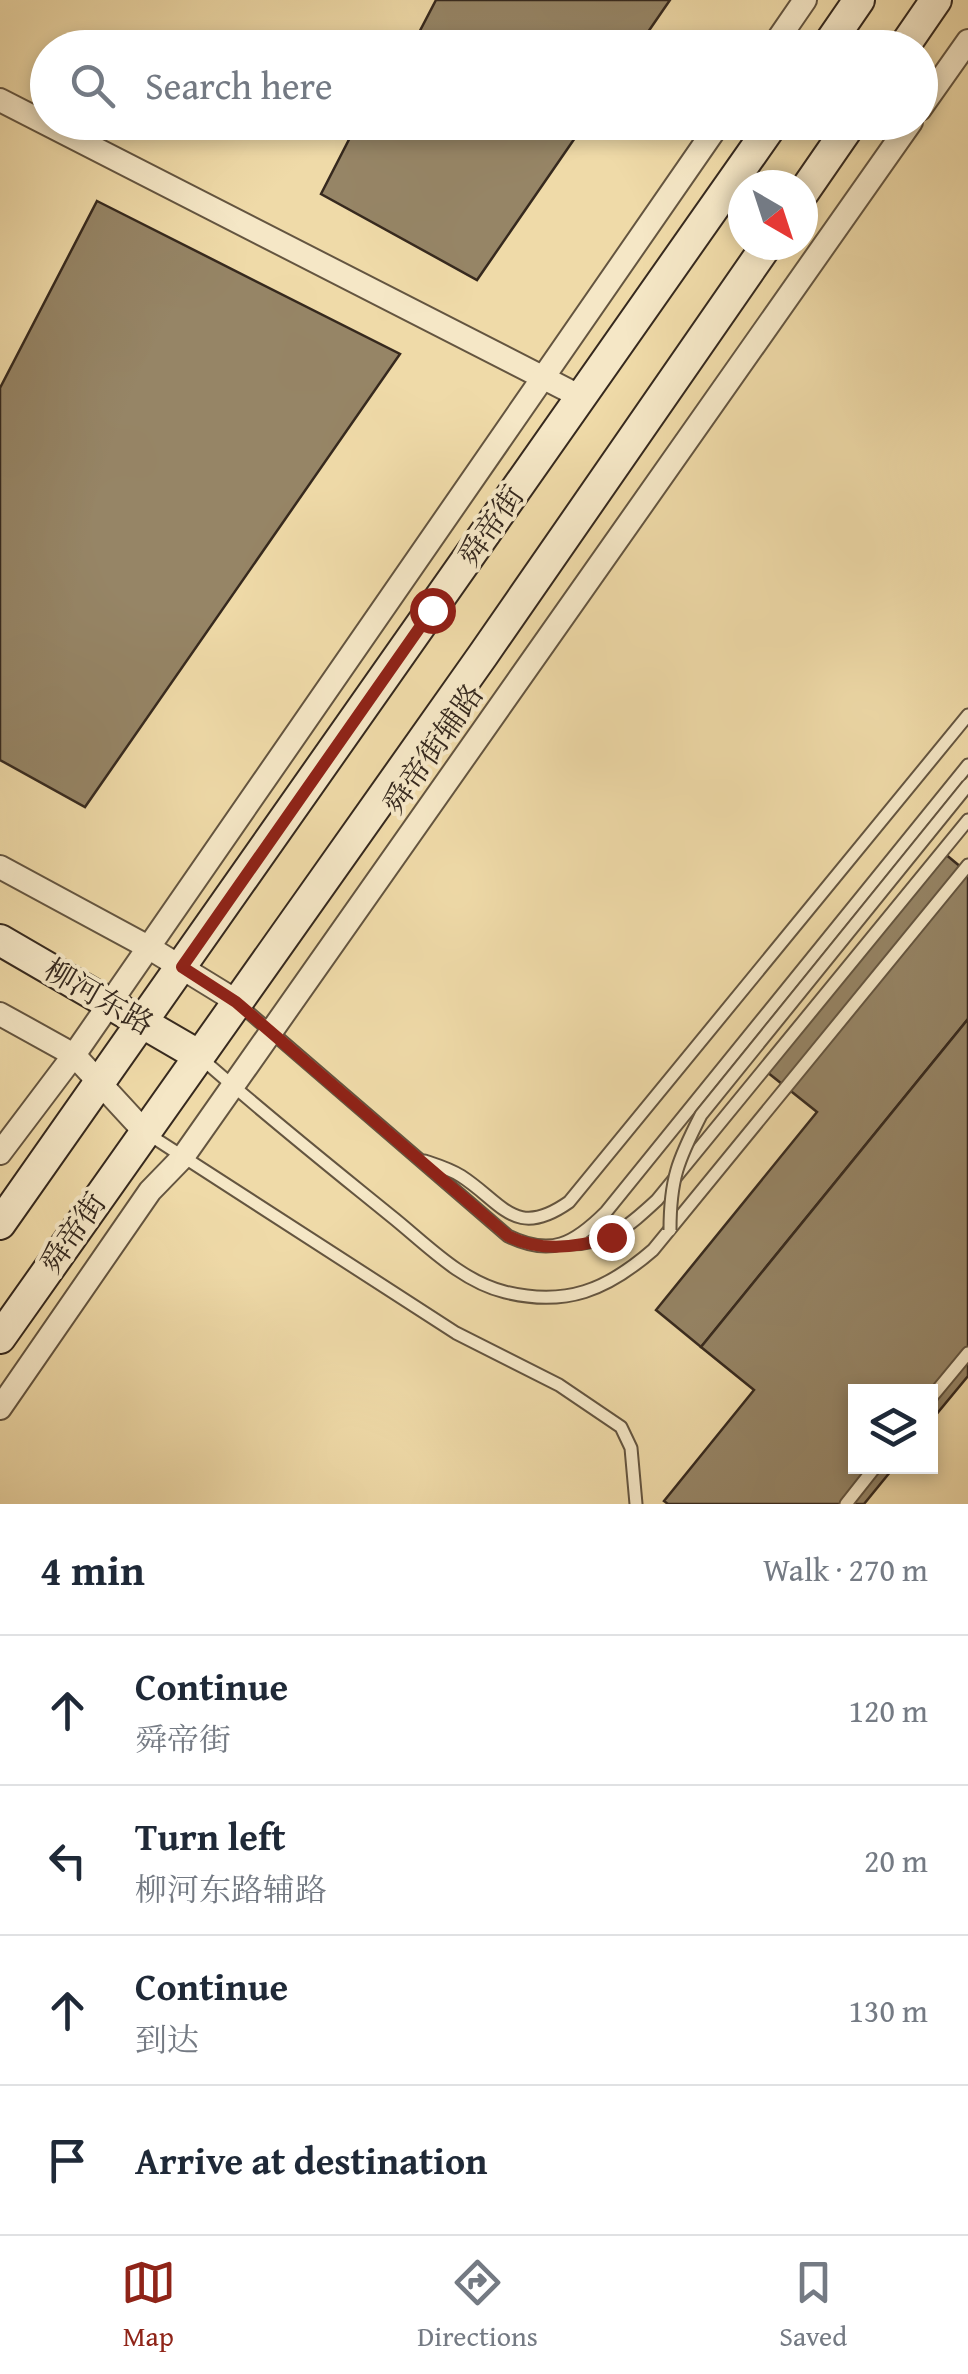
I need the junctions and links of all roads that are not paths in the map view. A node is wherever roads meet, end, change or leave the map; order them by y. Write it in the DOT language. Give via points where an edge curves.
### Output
graph roads {
  1 [pos="805,0"];
  2 [pos="859,0"];
  3 [pos="936,0"];
  4 [pos="784,30"];
  5 [pos="838,30"];
  6 [pos="915,30"];
  7 [pos="968,42"];
  8 [pos="938,84"];
  9 [pos="0,100"];
  10 [pos="30,115"];
  11 [pos="79,140"];
  12 [pos="708,140"];
  13 [pos="761,140"];
  14 [pos="840,140"];
  15 [pos="898,140"];
  16 [pos="818,171"];
  17 [pos="757,260"];
  18 [pos="544,376"];
  19 [pos="582,398"];
  20 [pos="968,715"];
  21 [pos="968,766"];
  22 [pos="968,785"];
  23 [pos="968,820"];
  24 [pos="968,865"];
  25 [pos="0,867"];
  26 [pos="0,940"];
  27 [pos="148,947"];
  28 [pos="182,967"];
  29 [pos="110,1002"];
  30 [pos="236,1002"];
  31 [pos="0,1014"];
  32 [pos="143,1022"];
  33 [pos="271,1032"];
  34 [pos="74,1055"];
  35 [pos="198,1056"];
  36 [pos="99,1083"];
  37 [pos="239,1092"];
  38 [pos="144,1131"];
  39 [pos="0,1154"];
  40 [pos="183,1157"];
  41 [pos="421,1160"];
  42 [pos="0,1224"];
  43 [pos="670,1230"];
  44 [pos="566,1244"];
  45 [pos="0,1338"];
  46 [pos="968,1353"];
  47 [pos="938,1390"];
  48 [pos="0,1408"];
  49 [pos="870,1474"];
  50 [pos="636,1504"];
  51 [pos="846,1504"];
  1 -- 4 [label="street"];
  2 -- 5 [label="main road"];
  3 -- 6 [label="main road"];
  7 -- 8 [label="street"];
  9 -- 10 [label="street"];
  11 -- 18 [label="street"];
  12 -- 18 [label="street"];
  13 -- 19 [label="main road, 舜帝街"];
  14 -- 16 [label="main road"];
  15 -- 33 [label="street, 舜帝街辅路"];
  17 -- 30 [label="main road, 舜帝街"];
  18 -- 19 [label="street"];
  18 -- 27 [label="street"];
  19 -- 28 [label="main road, 舜帝街"];
  20 -- 41 [label="lane" via="569,1202 527,1220 462,1176"];
  21 -- 44 [label="lane" via="606,1212"];
  22 -- 43 [label="lane, bridge" via="702,1115 680,1156"];
  23 -- 44 [label="lane" via="657,1200 611,1237"];
  24 -- 43 [label="lane"];
  25 -- 27 [label="street"];
  26 -- 29 [label="main road, 柳河东路"];
  27 -- 28 [label="street"];
  27 -- 29 [label="street"];
  28 -- 30 [label="street"];
  28 -- 32 [label="main road, 舜帝街"];
  29 -- 32 [label="main road, 柳河东路"];
  29 -- 34 [label="street"];
  30 -- 33 [label="lane"];
  30 -- 35 [label="main road, 舜帝街"];
  31 -- 34 [label="street"];
  32 -- 35 [label="main road, 柳河东路"];
  32 -- 36 [label="main road, 舜帝街"];
  33 -- 37 [label="street, 舜帝街辅路"];
  33 -- 41 [label="lane"];
  34 -- 36 [label="street"];
  34 -- 39 [label="street"];
  35 -- 37 [label="lane"];
  35 -- 38 [label="main road, 舜帝街"];
  36 -- 38 [label="street"];
  36 -- 42 [label="main road, 舜帝街"];
  37 -- 40 [label="street, 舜帝街辅路"];
  37 -- 43 [label="lane" via="459,1271 490,1288 542,1297 598,1288 635,1265"];
  38 -- 40 [label="lane"];
  38 -- 45 [label="main road, 舜帝街"];
  40 -- 48 [label="street, 舜帝街辅路" via="150,1191"];
  40 -- 50 [label="lane" via="456,1333 621,1427 631,1448"];
  41 -- 44 [label="lane" via="508,1236 543,1248"];
  46 -- 47 [label="lane"];
  49 -- 51 [label="lane"];
}
